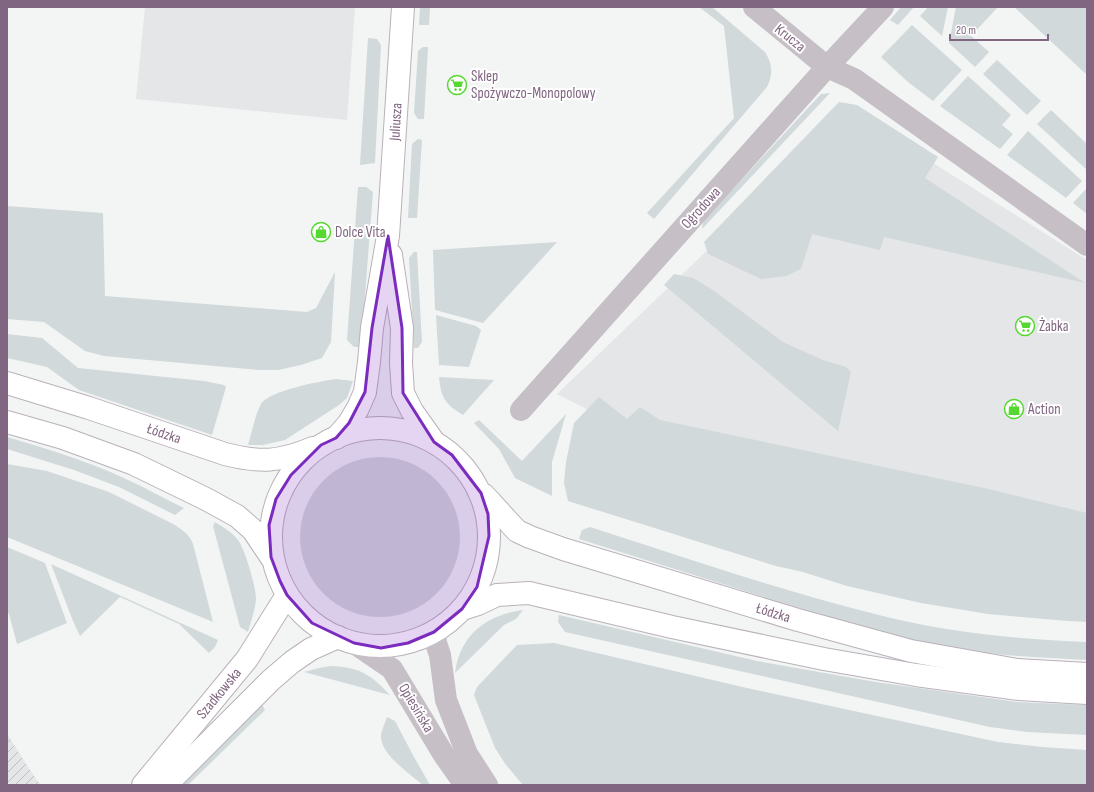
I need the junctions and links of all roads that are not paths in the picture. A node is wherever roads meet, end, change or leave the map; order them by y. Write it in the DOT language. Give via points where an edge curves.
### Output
graph roads {
  1 [pos="403,7"];
  2 [pos="754,7"];
  3 [pos="883,7"];
  4 [pos="826,68"];
  5 [pos="388,236"];
  6 [pos="1087,245"];
  7 [pos="7,383"];
  8 [pos="521,410"];
  9 [pos="7,422"];
  10 [pos="329,441"];
  11 [pos="434,442"];
  12 [pos="482,493"];
  13 [pos="271,557"];
  14 [pos="287,595"];
  15 [pos="462,609"];
  16 [pos="438,629"];
  17 [pos="346,640"];
  18 [pos="1087,674"];
  19 [pos="1087,693"];
  20 [pos="143,785"];
  21 [pos="166,785"];
  22 [pos="465,785"];
  23 [pos="487,785"];
  1 -- 5 [label="main road, Juliusza"];
  2 -- 4 [label="street, Krucza"];
  3 -- 4 [label="street, Ogrodowa"];
  4 -- 6 [label="street, Krucza" via="854,79"];
  4 -- 8 [label="street, Ogrodowa"];
  5 -- 10 [label="main road, Juliusza" via="372,328 365,392 349,423"];
  5 -- 11 [label="main road, Juliusza" via="402,328 400,363 403,393 412,411"];
  7 -- 10 [label="main road, Łódzka" via="225,454 256,461 295,456"];
  9 -- 13 [label="main road" via="63,438 134,464 206,499 237,516 253,530"];
  10 -- 11 [label="main road, Łódzka" via="353,432 382,428 408,431"];
  10 -- 13 [label="main road, Juliusza" via="304,460 290,475 276,499 269,525"];
  11 -- 12 [label="main road" via="452,454"];
  12 -- 15 [label="main road" via="488,514 486,560 477,588"];
  12 -- 18 [label="main road, Łódzka" via="517,530 530,537 798,620 911,651 1017,670"];
  13 -- 14 [label="main road"];
  14 -- 17 [label="main road" via="312,623"];
  14 -- 20 [label="main road, Szadkowska" via="247,659"];
  15 -- 16 [label="main road"];
  15 -- 19 [label="main road" via="497,595 529,593 824,659 1019,689"];
  16 -- 17 [label="main road" via="408,643 381,648"];
  16 -- 23 [label="street, Opiesińska" via="435,640 440,655 446,700 467,754"];
  17 -- 21 [label="main road, Szadkowska" via="311,649 292,662"];
  17 -- 22 [label="street, Opiesińska" via="392,669"];
}
